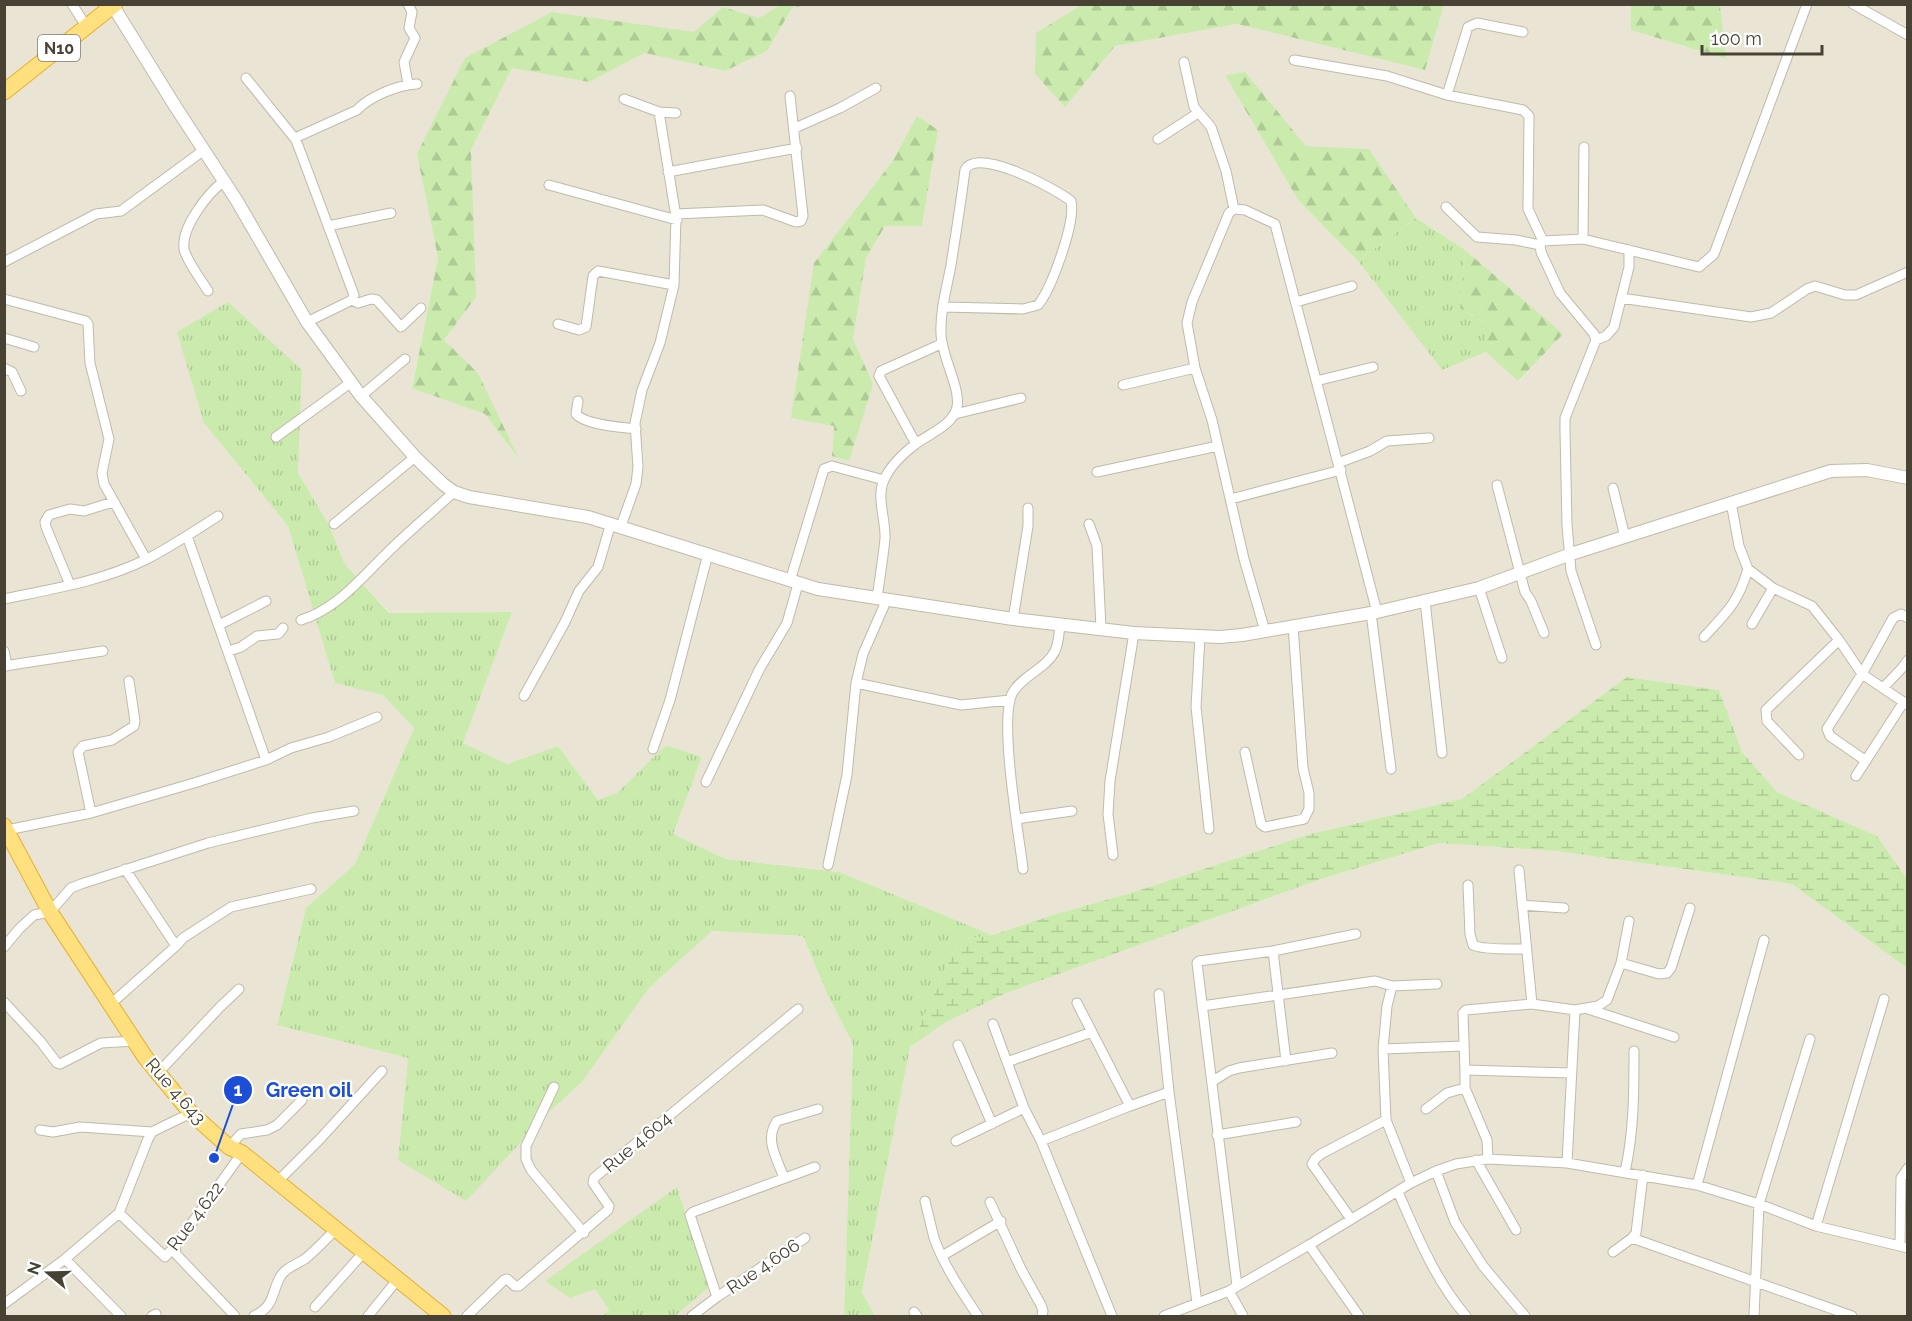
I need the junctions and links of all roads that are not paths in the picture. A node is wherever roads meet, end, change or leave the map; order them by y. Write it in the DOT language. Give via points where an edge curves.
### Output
graph roads {
  1 [pos="72,4"];
  2 [pos="408,4"];
  3 [pos="1807,4"];
  4 [pos="1853,4"];
  5 [pos="114,5"];
  6 [pos="86,26"];
  7 [pos="1522,32"];
  8 [pos="1908,35"];
  9 [pos="1294,60"];
  10 [pos="1184,62"];
  11 [pos="246,78"];
  12 [pos="876,88"];
  13 [pos="4,92"];
  14 [pos="1447,95"];
  15 [pos="790,96"];
  16 [pos="624,99"];
  17 [pos="659,112"];
  18 [pos="676,113"];
  19 [pos="1198,113"];
  20 [pos="795,128"];
  21 [pos="295,138"];
  22 [pos="1158,139"];
  23 [pos="1584,147"];
  24 [pos="797,148"];
  25 [pos="204,150"];
  26 [pos="668,172"];
  27 [pos="224,181"];
  28 [pos="549,185"];
  29 [pos="1446,207"];
  30 [pos="1234,209"];
  31 [pos="392,213"];
  32 [pos="676,217"];
  33 [pos="328,226"];
  34 [pos="1583,238"];
  35 [pos="1541,243"];
  36 [pos="1629,250"];
  37 [pos="4,262"];
  38 [pos="1908,272"];
  39 [pos="674,285"];
  40 [pos="1352,286"];
  41 [pos="208,291"];
  42 [pos="1621,298"];
  43 [pos="4,299"];
  44 [pos="352,300"];
  45 [pos="1296,302"];
  46 [pos="944,307"];
  47 [pos="421,308"];
  48 [pos="307,322"];
  49 [pos="558,324"];
  50 [pos="4,338"];
  51 [pos="1596,340"];
  52 [pos="941,344"];
  53 [pos="34,346"];
  54 [pos="405,359"];
  55 [pos="1373,367"];
  56 [pos="4,368"];
  57 [pos="1195,368"];
  58 [pos="1316,381"];
  59 [pos="350,383"];
  60 [pos="1123,385"];
  61 [pos="21,391"];
  62 [pos="361,396"];
  63 [pos="1021,398"];
  64 [pos="578,401"];
  65 [pos="955,414"];
  66 [pos="636,429"];
  67 [pos="276,437"];
  68 [pos="1429,438"];
  69 [pos="916,444"];
  70 [pos="1218,446"];
  71 [pos="416,457"];
  72 [pos="1340,466"];
  73 [pos="1097,472"];
  74 [pos="1908,478"];
  75 [pos="884,480"];
  76 [pos="1497,485"];
  77 [pos="1613,488"];
  78 [pos="454,492"];
  79 [pos="1231,499"];
  80 [pos="113,502"];
  81 [pos="1731,502"];
  82 [pos="1028,508"];
  83 [pos="218,516"];
  84 [pos="334,524"];
  85 [pos="616,524"];
  86 [pos="1089,524"];
  87 [pos="187,536"];
  88 [pos="1625,537"];
  89 [pos="708,554"];
  90 [pos="1571,554"];
  91 [pos="146,559"];
  92 [pos="1749,569"];
  93 [pos="1521,572"];
  94 [pos="794,582"];
  95 [pos="70,585"];
  96 [pos="1479,588"];
  97 [pos="1773,588"];
  98 [pos="882,598"];
  99 [pos="4,599"];
  100 [pos="266,601"];
  101 [pos="1425,602"];
  102 [pos="1374,612"];
  103 [pos="1908,618"];
  104 [pos="1013,619"];
  105 [pos="301,620"];
  106 [pos="1060,624"];
  107 [pos="1752,624"];
  108 [pos="219,625"];
  109 [pos="1293,626"];
  110 [pos="283,628"];
  111 [pos="1101,628"];
  112 [pos="1265,631"];
  113 [pos="1134,633"];
  114 [pos="1544,633"];
  115 [pos="1200,636"];
  116 [pos="1704,637"];
  117 [pos="1839,639"];
  118 [pos="1596,645"];
  119 [pos="4,651"];
  120 [pos="103,651"];
  121 [pos="229,651"];
  122 [pos="1502,658"];
  123 [pos="1908,660"];
  124 [pos="6,666"];
  125 [pos="1862,674"];
  126 [pos="129,681"];
  127 [pos="856,682"];
  128 [pos="1883,688"];
  129 [pos="524,696"];
  130 [pos="1010,700"];
  131 [pos="1906,704"];
  132 [pos="377,717"];
  133 [pos="653,749"];
  134 [pos="1245,752"];
  135 [pos="1443,753"];
  136 [pos="1799,755"];
  137 [pos="266,760"];
  138 [pos="1866,761"];
  139 [pos="1390,770"];
  140 [pos="1856,776"];
  141 [pos="706,782"];
  142 [pos="354,811"];
  143 [pos="1072,812"];
  144 [pos="91,813"];
  145 [pos="1016,819"];
  146 [pos="6,828"];
  147 [pos="1209,829"];
  148 [pos="1113,855"];
  149 [pos="828,865"];
  150 [pos="125,869"];
  151 [pos="1023,869"];
  152 [pos="1519,870"];
  153 [pos="1468,885"];
  154 [pos="311,889"];
  155 [pos="1522,905"];
  156 [pos="1564,908"];
  157 [pos="1690,908"];
  158 [pos="50,912"];
  159 [pos="1629,921"];
  160 [pos="1356,934"];
  161 [pos="1764,940"];
  162 [pos="176,946"];
  163 [pos="4,947"];
  164 [pos="1526,949"];
  165 [pos="1273,951"];
  166 [pos="1621,963"];
  167 [pos="1437,984"];
  168 [pos="1392,986"];
  169 [pos="239,989"];
  170 [pos="1159,994"];
  171 [pos="1277,994"];
  172 [pos="1884,999"];
  173 [pos="4,1002"];
  174 [pos="112,1003"];
  175 [pos="1077,1003"];
  176 [pos="1532,1004"];
  177 [pos="1202,1006"];
  178 [pos="798,1009"];
  179 [pos="1588,1009"];
  180 [pos="1575,1010"];
  181 [pos="993,1024"];
  182 [pos="1092,1032"];
  183 [pos="1674,1037"];
  184 [pos="1810,1038"];
  185 [pos="135,1041"];
  186 [pos="958,1045"];
  187 [pos="1463,1046"];
  188 [pos="1383,1049"];
  189 [pos="1634,1051"];
  190 [pos="1332,1053"];
  191 [pos="1286,1061"];
  192 [pos="1007,1062"];
  193 [pos="1465,1070"];
  194 [pos="382,1071"];
  195 [pos="158,1073"];
  196 [pos="1571,1073"];
  197 [pos="1213,1081"];
  198 [pos="554,1087"];
  199 [pos="1465,1088"];
  200 [pos="1169,1092"];
  201 [pos="302,1100"];
  202 [pos="1130,1106"];
  203 [pos="1024,1108"];
  204 [pos="818,1109"];
  205 [pos="1426,1109"];
  206 [pos="191,1113"];
  207 [pos="1386,1120"];
  208 [pos="1296,1122"];
  209 [pos="992,1124"];
  210 [pos="40,1130"];
  211 [pos="152,1132"];
  212 [pos="1217,1135"];
  213 [pos="956,1141"];
  214 [pos="1041,1142"];
  215 [pos="236,1150"];
  216 [pos="1488,1159"];
  217 [pos="1476,1160"];
  218 [pos="1567,1163"];
  219 [pos="815,1167"];
  220 [pos="1908,1168"];
  221 [pos="1436,1171"];
  222 [pos="1624,1172"];
  223 [pos="1643,1175"];
  224 [pos="784,1178"];
  225 [pos="278,1182"];
  226 [pos="1411,1183"];
  227 [pos="1698,1185"];
  228 [pos="1398,1192"];
  229 [pos="926,1201"];
  230 [pos="990,1202"];
  231 [pos="1759,1204"];
  232 [pos="119,1213"];
  233 [pos="1351,1219"];
  234 [pos="1001,1221"];
  235 [pos="1816,1226"];
  236 [pos="336,1229"];
  237 [pos="1516,1230"];
  238 [pos="584,1233"];
  239 [pos="805,1238"];
  240 [pos="1632,1238"];
  241 [pos="176,1245"];
  242 [pos="1309,1245"];
  243 [pos="1904,1247"];
  244 [pos="364,1252"];
  245 [pos="1612,1252"];
  246 [pos="942,1257"];
  247 [pos="65,1259"];
  248 [pos="398,1279"];
  249 [pos="1754,1281"];
  250 [pos="1233,1288"];
  251 [pos="717,1297"];
  252 [pos="4,1304"];
  253 [pos="1197,1304"];
  254 [pos="315,1307"];
  255 [pos="1167,1316"];
  256 [pos="121,1317"];
  257 [pos="235,1317"];
  258 [pos="254,1317"];
  259 [pos="368,1317"];
  260 [pos="443,1317"];
  261 [pos="467,1317"];
  262 [pos="692,1317"];
  263 [pos="978,1317"];
  264 [pos="1042,1317"];
  265 [pos="1112,1317"];
  266 [pos="1243,1317"];
  267 [pos="1359,1317"];
  268 [pos="1466,1317"];
  269 [pos="1525,1317"];
  270 [pos="1754,1317"];
  271 [pos="1852,1317"];
  1 -- 6 [label="street"];
  2 -- 21 [label="street" via="412,12 409,28 415,38 404,62 412,84"];
  3 -- 36 [label="street" via="1714,254 1699,267"];
  4 -- 8 [label="street"];
  5 -- 6 [label="highway, N10"];
  5 -- 25 [label="street"];
  6 -- 13 [label="highway, N10"];
  7 -- 14 [label="street" via="1472,23"];
  9 -- 14 [label="street" via="1387,76"];
  10 -- 19 [label="street"];
  11 -- 21 [label="street"];
  12 -- 20 [label="street"];
  14 -- 35 [label="street" via="1523,110 1528,116 1528,209"];
  15 -- 20 [label="street"];
  16 -- 17 [label="street"];
  17 -- 18 [label="street"];
  17 -- 26 [label="street"];
  19 -- 22 [label="street"];
  19 -- 30 [label="street" via="1211,127"];
  20 -- 24 [label="street"];
  21 -- 33 [label="street"];
  23 -- 34 [label="street"];
  24 -- 26 [label="street"];
  24 -- 32 [label="street" via="801,221 763,210"];
  25 -- 27 [label="street"];
  25 -- 37 [label="street" via="121,211 96,214"];
  26 -- 32 [label="street"];
  27 -- 41 [label="street" via="195,214 184,246"];
  27 -- 48 [label="street"];
  28 -- 32 [label="street"];
  29 -- 35 [label="street" via="1477,237"];
  30 -- 45 [label="street" via="1275,224"];
  30 -- 57 [label="street" via="1229,213 1189,313 1187,323"];
  31 -- 33 [label="street"];
  32 -- 39 [label="street"];
  33 -- 44 [label="street" via="354,295"];
  34 -- 35 [label="street"];
  34 -- 36 [label="street"];
  35 -- 51 [label="street" via="1540,252 1560,293"];
  36 -- 42 [label="street"];
  38 -- 42 [label="street" via="1856,295 1845,296 1815,286 1771,313 1751,317"];
  39 -- 49 [label="street" via="598,271 593,276 586,327 579,330"];
  39 -- 66 [label="street" via="664,332 642,390"];
  40 -- 45 [label="street"];
  42 -- 51 [label="street" via="1614,327"];
  43 -- 80 [label="street" via="88,324 90,363 109,439 102,473"];
  44 -- 47 [label="street" via="377,300 401,327"];
  44 -- 48 [label="street"];
  45 -- 58 [label="street"];
  46 -- 46 [label="street" via="968,165 982,162 1007,168 1071,201 1064,246 1050,286 1038,305 1023,309"];
  46 -- 52 [label="street"];
  48 -- 59 [label="street"];
  50 -- 53 [label="street"];
  51 -- 90 [label="street" via="1565,418"];
  52 -- 65 [label="street" via="957,395"];
  52 -- 69 [label="street" via="879,374"];
  54 -- 62 [label="street"];
  55 -- 58 [label="street"];
  56 -- 61 [label="street" via="12,372"];
  57 -- 60 [label="street"];
  57 -- 70 [label="street"];
  58 -- 72 [label="street"];
  59 -- 62 [label="street"];
  59 -- 67 [label="street"];
  62 -- 71 [label="street"];
  63 -- 65 [label="street"];
  64 -- 66 [label="street" via="579,418"];
  65 -- 69 [label="street"];
  66 -- 85 [label="street" via="636,484"];
  68 -- 72 [label="street" via="1387,441"];
  69 -- 75 [label="street"];
  70 -- 73 [label="street"];
  70 -- 79 [label="street"];
  71 -- 78 [label="street"];
  71 -- 84 [label="street"];
  72 -- 79 [label="street"];
  72 -- 102 [label="street"];
  74 -- 81 [label="street" via="1867,470 1831,471"];
  75 -- 94 [label="street" via="832,466 824,469"];
  75 -- 98 [label="street"];
  76 -- 93 [label="street"];
  77 -- 88 [label="street"];
  78 -- 85 [label="street"];
  78 -- 105 [label="street" via="362,580 319,612"];
  79 -- 112 [label="street"];
  80 -- 91 [label="street"];
  80 -- 95 [label="street" via="84,511 70,509 46,518 46,527"];
  81 -- 88 [label="street"];
  81 -- 92 [label="street" via="1739,546"];
  82 -- 104 [label="street"];
  83 -- 87 [label="street"];
  85 -- 89 [label="street"];
  85 -- 129 [label="street" via="596,570 579,591"];
  86 -- 111 [label="street" via="1097,546"];
  87 -- 91 [label="street"];
  87 -- 108 [label="street"];
  88 -- 90 [label="street"];
  89 -- 94 [label="street"];
  89 -- 133 [label="street" via="670,700"];
  90 -- 93 [label="street"];
  90 -- 118 [label="street" via="1575,586"];
  91 -- 95 [label="street"];
  92 -- 97 [label="street"];
  92 -- 116 [label="street" via="1734,605"];
  93 -- 96 [label="street"];
  93 -- 114 [label="street" via="1525,592"];
  94 -- 98 [label="street"];
  94 -- 141 [label="street" via="787,623 759,670"];
  95 -- 99 [label="street"];
  96 -- 101 [label="street"];
  96 -- 122 [label="street"];
  97 -- 107 [label="street"];
  97 -- 117 [label="street" via="1812,606"];
  98 -- 104 [label="street"];
  98 -- 127 [label="street"];
  100 -- 108 [label="street"];
  101 -- 102 [label="street"];
  101 -- 135 [label="street"];
  102 -- 109 [label="street"];
  102 -- 139 [label="street"];
  103 -- 125 [label="street" via="1901,614 1893,618"];
  104 -- 106 [label="street"];
  106 -- 111 [label="street"];
  106 -- 130 [label="street" via="1055,652 1022,682"];
  108 -- 121 [label="street"];
  109 -- 112 [label="street"];
  109 -- 134 [label="street" via="1303,768 1309,793 1309,809 1304,819 1265,827 1261,824"];
  110 -- 121 [label="street" via="278,634 256,636"];
  111 -- 113 [label="street"];
  112 -- 115 [label="street"];
  113 -- 115 [label="street"];
  113 -- 148 [label="street" via="1110,780 1108,814"];
  115 -- 147 [label="street" via="1196,707"];
  117 -- 125 [label="street"];
  117 -- 136 [label="street" via="1766,710 1767,721"];
  119 -- 124 [label="street"];
  120 -- 124 [label="street"];
  121 -- 137 [label="street"];
  123 -- 128 [label="street"];
  125 -- 128 [label="street"];
  125 -- 138 [label="street" via="1827,729 1830,736"];
  126 -- 144 [label="street" via="135,724 112,740 84,746 78,752"];
  127 -- 130 [label="street" via="961,705"];
  127 -- 149 [label="street" via="847,775"];
  128 -- 131 [label="street"];
  130 -- 145 [label="street" via="1007,716"];
  131 -- 138 [label="street"];
  132 -- 137 [label="street"];
  137 -- 144 [label="street"];
  138 -- 140 [label="street"];
  142 -- 150 [label="street" via="208,843"];
  143 -- 145 [label="street"];
  144 -- 146 [label="street"];
  145 -- 151 [label="street"];
  146 -- 158 [label="highway, Rue 4.643"];
  150 -- 158 [label="street" via="71,888"];
  150 -- 162 [label="street"];
  152 -- 155 [label="street"];
  153 -- 164 [label="street" via="1473,945"];
  154 -- 162 [label="street" via="231,907"];
  155 -- 156 [label="street"];
  155 -- 164 [label="street"];
  157 -- 166 [label="street" via="1667,973"];
  158 -- 163 [label="street" via="34,915"];
  158 -- 174 [label="highway, Rue 4.643"];
  159 -- 166 [label="street"];
  160 -- 165 [label="street"];
  161 -- 227 [label="street"];
  162 -- 174 [label="street"];
  164 -- 176 [label="street"];
  165 -- 171 [label="street"];
  165 -- 177 [label="street" via="1199,961"];
  166 -- 179 [label="street" via="1606,1000"];
  167 -- 168 [label="street"];
  168 -- 171 [label="street" via="1376,981"];
  168 -- 188 [label="street"];
  169 -- 195 [label="street"];
  170 -- 200 [label="street"];
  171 -- 177 [label="street"];
  171 -- 191 [label="street"];
  172 -- 235 [label="street"];
  173 -- 185 [label="street" via="57,1064 102,1043"];
  174 -- 185 [label="highway, Rue 4.643"];
  175 -- 182 [label="street"];
  176 -- 180 [label="street"];
  176 -- 187 [label="street" via="1466,1010 1462,1018"];
  177 -- 197 [label="street"];
  178 -- 238 [label="street, Rue 4.604" via="594,1178 593,1183 609,1206"];
  179 -- 180 [label="street"];
  179 -- 183 [label="street"];
  180 -- 196 [label="street"];
  181 -- 192 [label="street"];
  182 -- 192 [label="street"];
  182 -- 202 [label="street"];
  184 -- 231 [label="street"];
  185 -- 195 [label="highway, Rue 4.643"];
  186 -- 209 [label="street"];
  187 -- 188 [label="street"];
  187 -- 193 [label="street"];
  188 -- 207 [label="street"];
  189 -- 222 [label="street" via="1634,1118"];
  190 -- 191 [label="street"];
  191 -- 197 [label="street" via="1239,1068"];
  192 -- 203 [label="street"];
  193 -- 196 [label="street"];
  193 -- 199 [label="street"];
  194 -- 225 [label="street"];
  195 -- 206 [label="highway, Rue 4.643"];
  196 -- 218 [label="street"];
  197 -- 212 [label="street"];
  198 -- 238 [label="street" via="526,1146 526,1159"];
  199 -- 205 [label="street" via="1447,1093"];
  199 -- 216 [label="street" via="1487,1140"];
  200 -- 202 [label="street"];
  200 -- 253 [label="street"];
  201 -- 215 [label="street" via="277,1125 241,1134"];
  202 -- 214 [label="street"];
  203 -- 209 [label="street"];
  203 -- 214 [label="street"];
  204 -- 224 [label="street" via="777,1121 771,1130 770,1138"];
  206 -- 211 [label="street"];
  206 -- 215 [label="highway, Rue 4.643"];
  207 -- 226 [label="street"];
  207 -- 233 [label="street" via="1321,1154 1312,1164"];
  208 -- 212 [label="street"];
  209 -- 213 [label="street"];
  210 -- 211 [label="street" via="53,1132 80,1126"];
  211 -- 232 [label="street"];
  212 -- 250 [label="street"];
  214 -- 265 [label="street"];
  215 -- 225 [label="highway, Rue 4.643"];
  215 -- 241 [label="street, Rue 4.622"];
  216 -- 217 [label="street"];
  216 -- 218 [label="street"];
  217 -- 221 [label="street"];
  217 -- 237 [label="street"];
  218 -- 222 [label="street"];
  219 -- 224 [label="street"];
  220 -- 243 [label="street" via="1900,1178"];
  221 -- 226 [label="street"];
  221 -- 269 [label="street" via="1455,1222 1483,1266"];
  222 -- 223 [label="street"];
  223 -- 227 [label="street"];
  223 -- 240 [label="street" via="1637,1228"];
  224 -- 251 [label="street" via="690,1215"];
  225 -- 236 [label="highway, Rue 4.643"];
  226 -- 228 [label="street"];
  227 -- 231 [label="street"];
  228 -- 233 [label="street"];
  228 -- 268 [label="street" via="1432,1267"];
  229 -- 246 [label="street"];
  230 -- 234 [label="street"];
  231 -- 235 [label="street"];
  231 -- 249 [label="street"];
  232 -- 241 [label="street, Rue 4.622" via="165,1257"];
  232 -- 247 [label="street"];
  233 -- 242 [label="street"];
  234 -- 246 [label="street"];
  234 -- 264 [label="street" via="1041,1305"];
  235 -- 243 [label="street"];
  236 -- 244 [label="highway, Rue 4.643"];
  236 -- 258 [label="street" via="306,1258 285,1271 272,1301"];
  238 -- 261 [label="street, Rue 4.604" via="519,1286 504,1280"];
  239 -- 251 [label="street, Rue 4.606"];
  240 -- 245 [label="street"];
  240 -- 249 [label="street"];
  241 -- 257 [label="street" via="175,1253"];
  242 -- 250 [label="street"];
  242 -- 267 [label="street"];
  244 -- 248 [label="highway, Rue 4.643"];
  244 -- 254 [label="street"];
  246 -- 263 [label="street"];
  247 -- 252 [label="street"];
  247 -- 256 [label="street"];
  248 -- 259 [label="street"];
  248 -- 260 [label="highway, Rue 4.643"];
  249 -- 270 [label="street"];
  249 -- 271 [label="street"];
  250 -- 253 [label="street"];
  250 -- 266 [label="street"];
  251 -- 262 [label="street, Rue 4.606"];
  253 -- 255 [label="street"];
}
